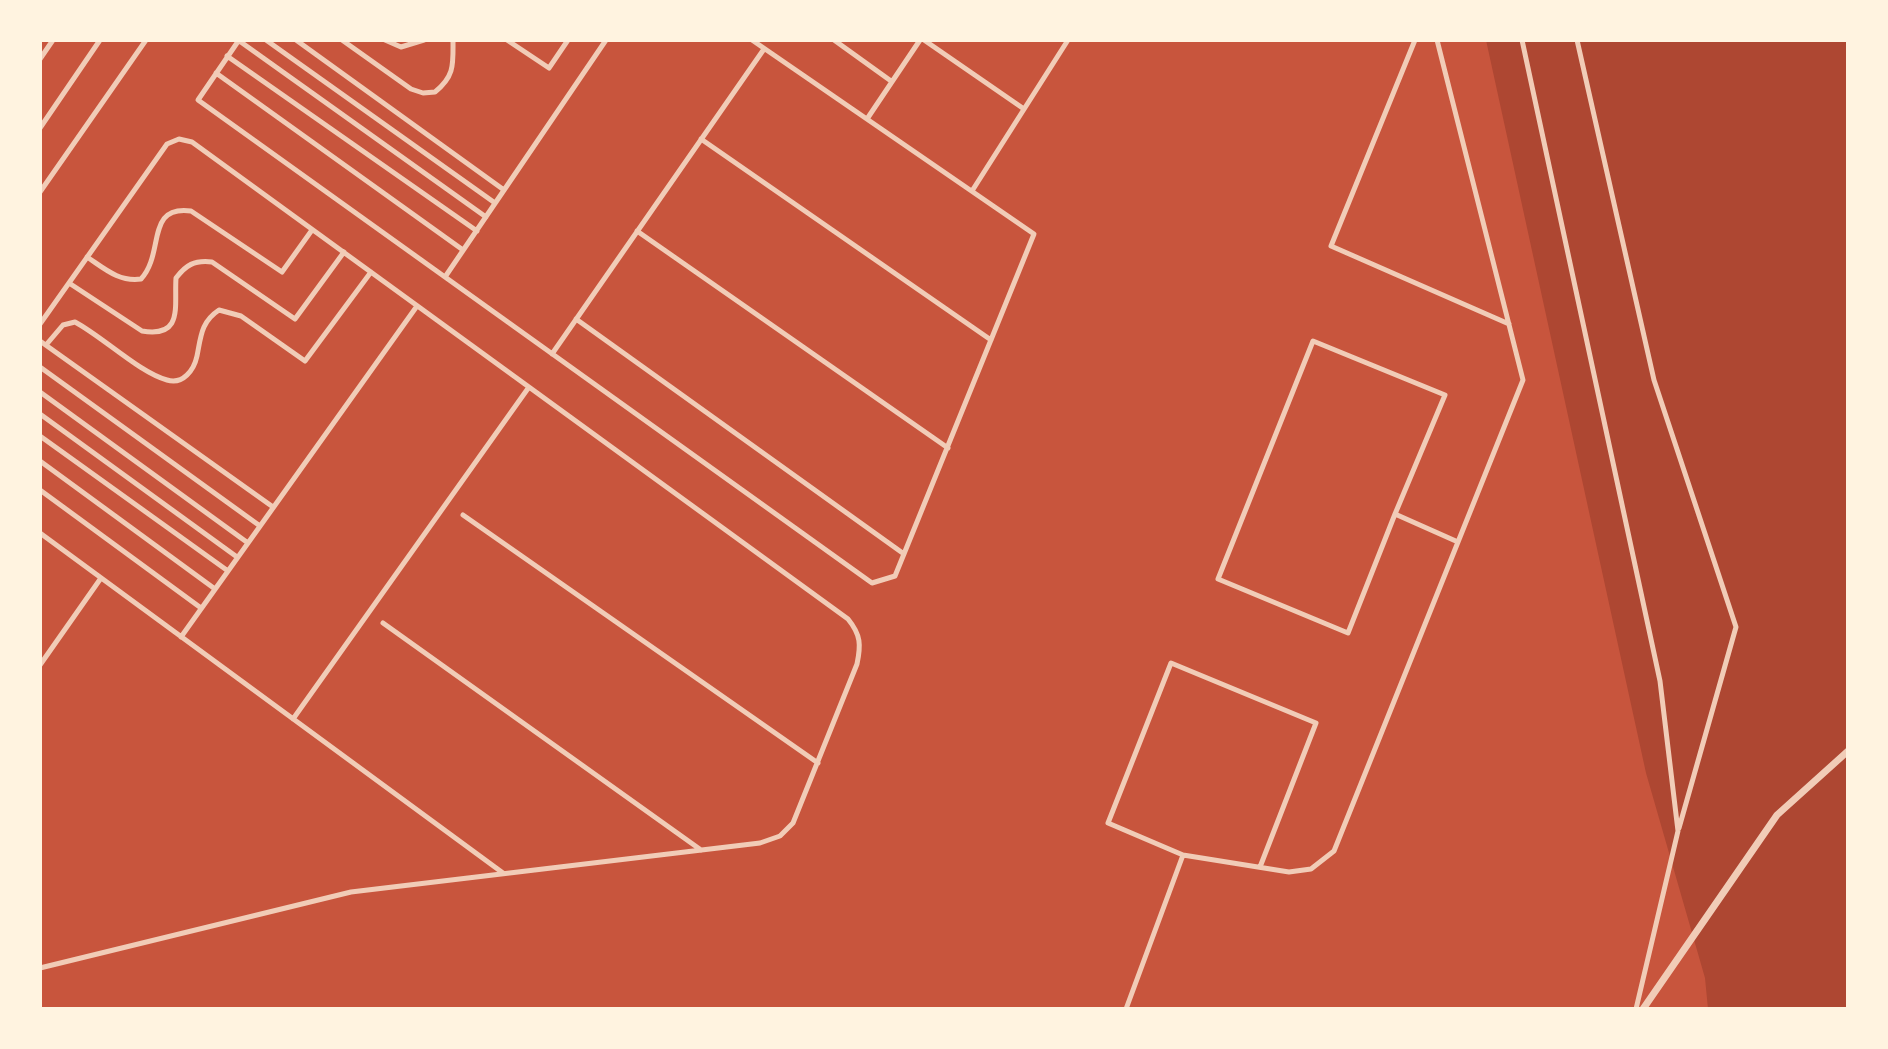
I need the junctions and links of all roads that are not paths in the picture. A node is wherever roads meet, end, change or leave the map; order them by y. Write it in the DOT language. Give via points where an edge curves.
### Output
graph roads {
  1 [pos="53,40"];
  2 [pos="100,40"];
  3 [pos="146,40"];
  4 [pos="239,40"];
  5 [pos="266,40"];
  6 [pos="296,40"];
  7 [pos="342,40"];
  8 [pos="386,40"];
  9 [pos="424,40"];
  10 [pos="453,40"];
  11 [pos="507,40"];
  12 [pos="568,40"];
  13 [pos="606,40"];
  14 [pos="751,40"];
  15 [pos="834,40"];
  16 [pos="922,40"];
  17 [pos="1068,40"];
  18 [pos="1415,40"];
  19 [pos="1437,40"];
  20 [pos="1522,40"];
  21 [pos="1577,40"];
  22 [pos="764,48"];
  23 [pos="228,56"];
  24 [pos="40,59"];
  25 [pos="216,73"];
  26 [pos="891,81"];
  27 [pos="1024,109"];
  28 [pos="867,119"];
  29 [pos="40,128"];
  30 [pos="701,139"];
  31 [pos="504,190"];
  32 [pos="972,191"];
  33 [pos="40,192"];
  34 [pos="495,203"];
  35 [pos="486,217"];
  36 [pos="312,230"];
  37 [pos="477,230"];
  38 [pos="637,231"];
  39 [pos="463,250"];
  40 [pos="344,252"];
  41 [pos="88,257"];
  42 [pos="371,272"];
  43 [pos="445,277"];
  44 [pos="69,283"];
  45 [pos="417,306"];
  46 [pos="576,319"];
  47 [pos="40,324"];
  48 [pos="1509,324"];
  49 [pos="991,340"];
  50 [pos="43,343"];
  51 [pos="552,354"];
  52 [pos="40,368"];
  53 [pos="529,387"];
  54 [pos="40,392"];
  55 [pos="40,414"];
  56 [pos="40,436"];
  57 [pos="947,448"];
  58 [pos="40,461"];
  59 [pos="40,490"];
  60 [pos="273,507"];
  61 [pos="1395,514"];
  62 [pos="463,515"];
  63 [pos="260,526"];
  64 [pos="40,533"];
  65 [pos="1458,542"];
  66 [pos="248,543"];
  67 [pos="904,554"];
  68 [pos="237,557"];
  69 [pos="228,571"];
  70 [pos="101,578"];
  71 [pos="215,589"];
  72 [pos="201,608"];
  73 [pos="383,623"];
  74 [pos="181,637"];
  75 [pos="40,664"];
  76 [pos="293,719"];
  77 [pos="1848,751"];
  78 [pos="818,762"];
  79 [pos="1678,831"];
  80 [pos="701,850"];
  81 [pos="1183,855"];
  82 [pos="1260,867"];
  83 [pos="504,874"];
  84 [pos="40,968"];
  85 [pos="1126,1009"];
  86 [pos="1636,1009"];
  87 [pos="1643,1009"];
  1 -- 24 [label="lane"];
  2 -- 29 [label="lane"];
  3 -- 33 [label="lane"];
  4 -- 23 [label="lane"];
  4 -- 35 [label="lane"];
  5 -- 34 [label="lane"];
  6 -- 31 [label="lane"];
  7 -- 10 [label="lane" via="411,89 424,93 435,92 453,72"];
  8 -- 9 [label="lane" via="401,47"];
  11 -- 12 [label="lane" via="549,68"];
  13 -- 31 [label="lane"];
  14 -- 22 [label="lane"];
  15 -- 26 [label="lane"];
  16 -- 26 [label="lane"];
  16 -- 27 [label="lane"];
  17 -- 27 [label="lane"];
  18 -- 48 [label="lane" via="1331,246"];
  19 -- 48 [label="lane"];
  20 -- 79 [label="lane" via="1660,681"];
  21 -- 79 [label="lane" via="1654,380 1736,627"];
  22 -- 28 [label="lane"];
  22 -- 30 [label="lane"];
  23 -- 25 [label="lane"];
  23 -- 37 [label="lane"];
  25 -- 39 [label="lane"];
  25 -- 43 [label="lane" via="198,100"];
  26 -- 28 [label="lane"];
  27 -- 32 [label="lane"];
  28 -- 32 [label="lane"];
  30 -- 38 [label="lane"];
  30 -- 49 [label="lane"];
  31 -- 34 [label="lane"];
  32 -- 49 [label="lane" via="1034,234"];
  34 -- 35 [label="lane"];
  35 -- 37 [label="lane"];
  36 -- 40 [label="lane"];
  36 -- 41 [label="lane" via="192,142 179,139 167,144"];
  36 -- 41 [label="lane" via="282,272 191,211 177,209 165,215 158,227 154,259 141,279 115,276"];
  37 -- 39 [label="lane"];
  38 -- 46 [label="lane"];
  38 -- 57 [label="lane"];
  39 -- 43 [label="lane"];
  40 -- 42 [label="lane"];
  40 -- 44 [label="lane" via="295,319 212,262 198,260 176,278 176,315 169,327 155,333 142,331"];
  41 -- 44 [label="lane"];
  42 -- 45 [label="lane"];
  42 -- 50 [label="lane" via="305,361 241,316 219,310 203,327 190,374 180,380 169,381 153,373 75,322 63,325"];
  43 -- 51 [label="lane"];
  44 -- 47 [label="lane"];
  45 -- 53 [label="lane"];
  45 -- 60 [label="lane"];
  46 -- 51 [label="lane"];
  46 -- 67 [label="lane"];
  48 -- 65 [label="lane" via="1523,380"];
  49 -- 57 [label="lane"];
  50 -- 60 [label="lane"];
  51 -- 67 [label="lane" via="872,583 895,576"];
  52 -- 63 [label="lane"];
  53 -- 76 [label="lane"];
  53 -- 78 [label="lane" via="859,632 857,664"];
  54 -- 66 [label="lane"];
  55 -- 68 [label="lane"];
  56 -- 69 [label="lane"];
  57 -- 67 [label="lane"];
  58 -- 71 [label="lane"];
  59 -- 72 [label="lane"];
  60 -- 63 [label="lane"];
  61 -- 61 [label="lane" via="1445,395 1313,341 1219,579 1348,633"];
  61 -- 65 [label="lane"];
  62 -- 78 [label="lane"];
  63 -- 66 [label="lane"];
  64 -- 70 [label="lane"];
  65 -- 82 [label="lane" via="1334,851 1311,869 1289,872"];
  66 -- 68 [label="lane"];
  68 -- 69 [label="lane"];
  69 -- 71 [label="lane"];
  70 -- 74 [label="lane"];
  70 -- 75 [label="lane"];
  71 -- 72 [label="lane"];
  72 -- 74 [label="lane"];
  73 -- 80 [label="lane"];
  74 -- 76 [label="lane"];
  76 -- 83 [label="lane"];
  77 -- 87 [label="street" via="1777,815"];
  78 -- 80 [label="lane" via="793,823 780,836"];
  79 -- 86 [label="lane"];
  80 -- 83 [label="lane"];
  81 -- 82 [label="lane"];
  81 -- 82 [label="lane" via="1108,823 1171,663 1316,723"];
  81 -- 85 [label="lane"];
  83 -- 84 [label="lane" via="351,892"];
}
